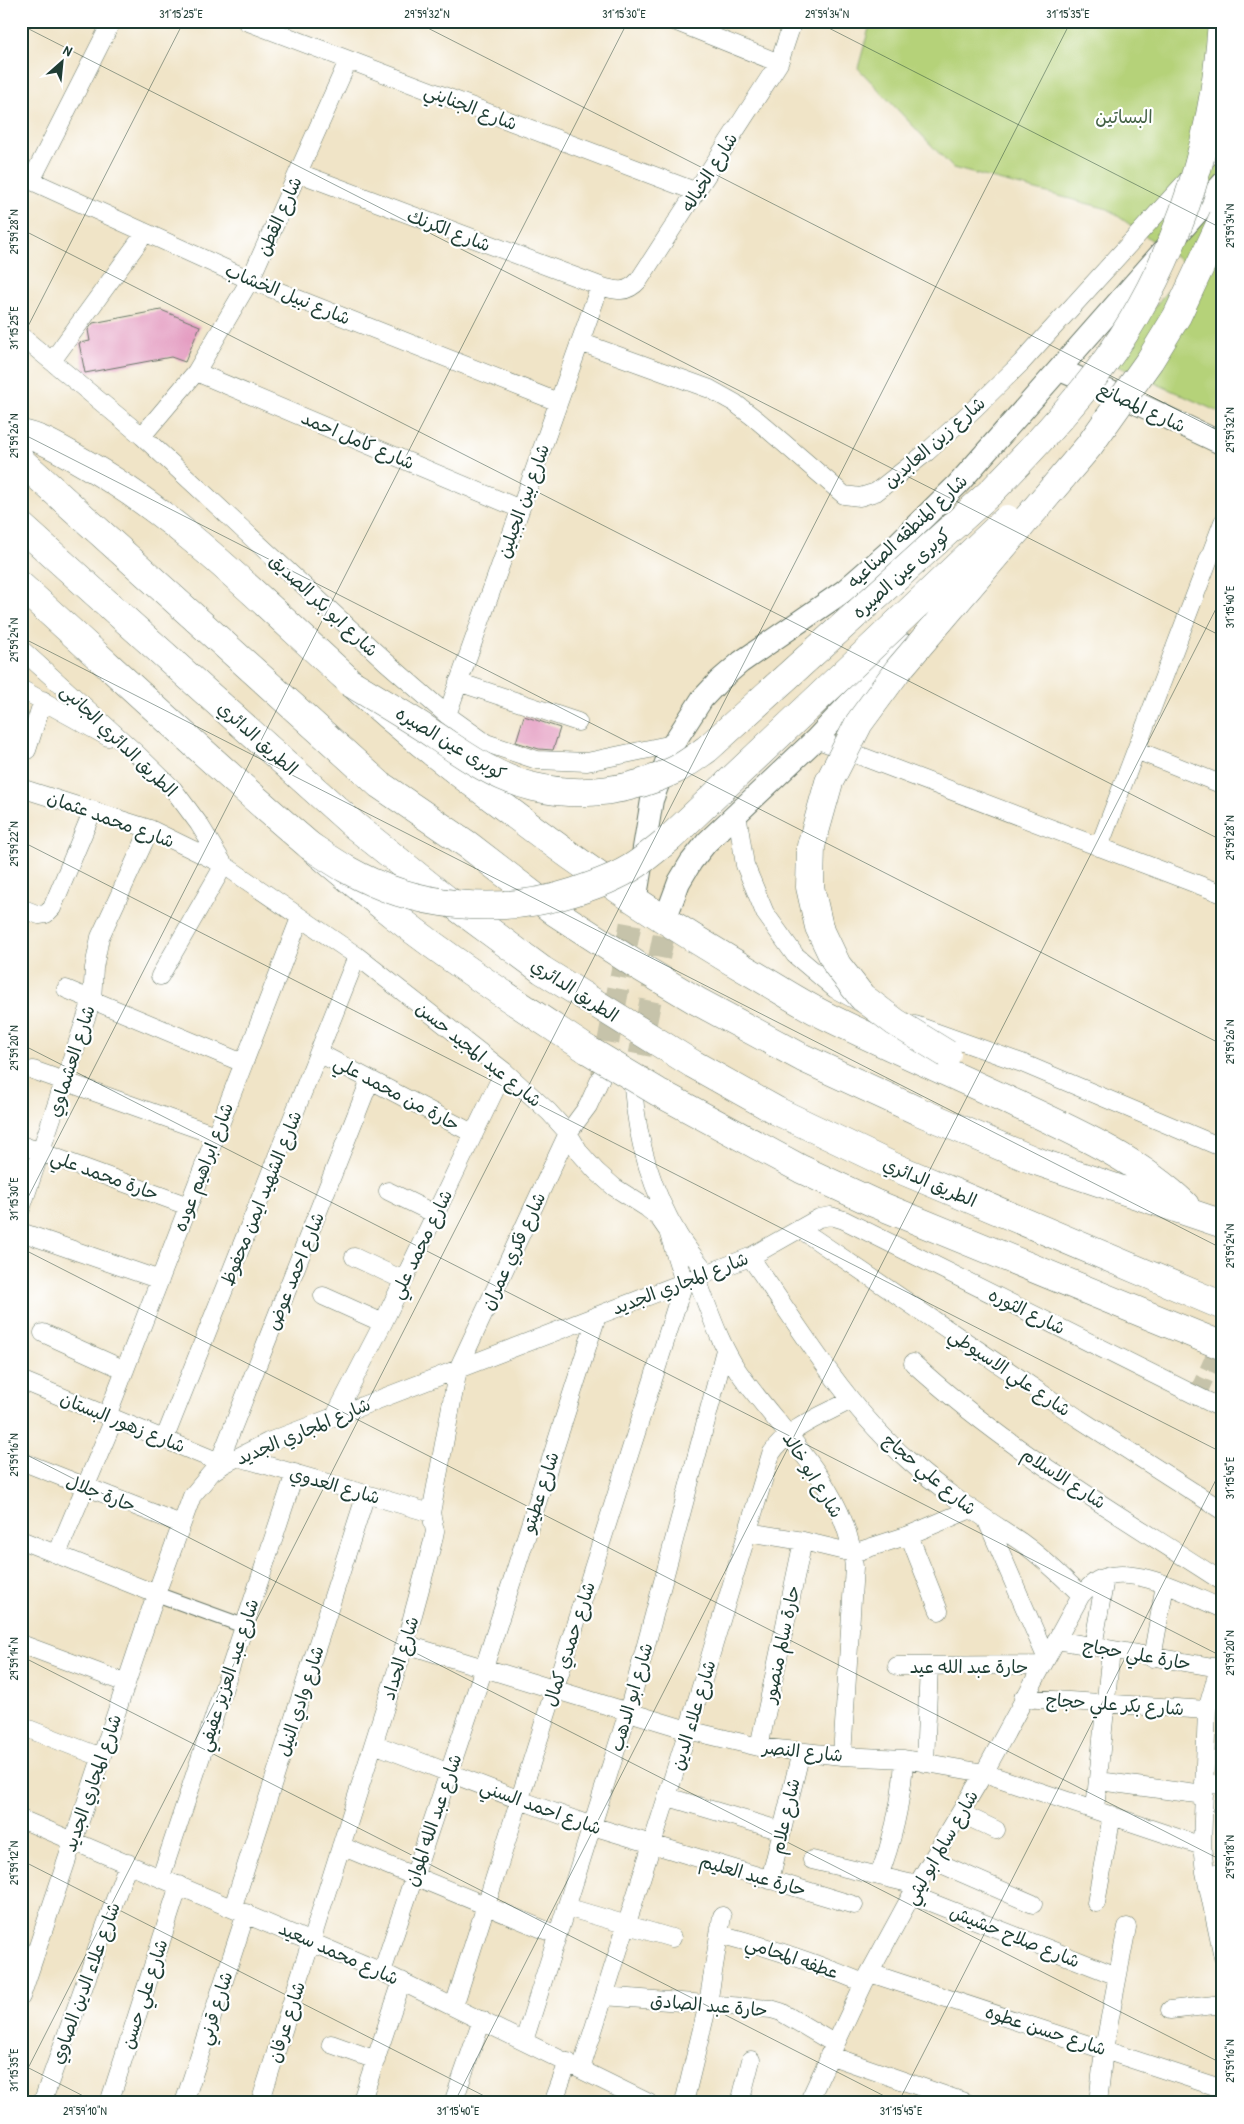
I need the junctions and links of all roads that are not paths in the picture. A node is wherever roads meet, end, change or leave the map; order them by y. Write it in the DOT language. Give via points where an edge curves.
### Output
graph roads {
  1 [pos="112,21"];
  2 [pos="246,21"];
  3 [pos="674,21"];
  4 [pos="793,21"];
  5 [pos="1222,21"];
  6 [pos="348,60"];
  7 [pos="778,63"];
  8 [pos="1223,141"];
  9 [pos="299,173"];
  10 [pos="26,179"];
  11 [pos="1223,183"];
  12 [pos="697,192"];
  13 [pos="1223,218"];
  14 [pos="145,233"];
  15 [pos="250,280"];
  16 [pos="600,286"];
  17 [pos="21,336"];
  18 [pos="580,342"];
  19 [pos="52,361"];
  20 [pos="1060,370"];
  21 [pos="196,372"];
  22 [pos="1132,401"];
  23 [pos="558,402"];
  24 [pos="21,434"];
  25 [pos="142,436"];
  26 [pos="1223,444"];
  27 [pos="1089,446"];
  28 [pos="21,461"];
  29 [pos="520,509"];
  30 [pos="1223,522"];
  31 [pos="21,526"];
  32 [pos="21,586"];
  33 [pos="21,649"];
  34 [pos="350,682"];
  35 [pos="458,682"];
  36 [pos="21,689"];
  37 [pos="43,700"];
  38 [pos="447,715"];
  39 [pos="578,722"];
  40 [pos="816,738"];
  41 [pos="673,744"];
  42 [pos="27,750"];
  43 [pos="1136,750"];
  44 [pos="137,754"];
  45 [pos="1223,785"];
  46 [pos="22,790"];
  47 [pos="93,810"];
  48 [pos="737,814"];
  49 [pos="150,829"];
  50 [pos="310,846"];
  51 [pos="1099,847"];
  52 [pos="224,865"];
  53 [pos="637,890"];
  54 [pos="1223,894"];
  55 [pos="21,908"];
  56 [pos="669,909"];
  57 [pos="300,918"];
  58 [pos="357,956"];
  59 [pos="160,976"];
  60 [pos="66,989"];
  61 [pos="92,1000"];
  62 [pos="319,1053"];
  63 [pos="243,1063"];
  64 [pos="33,1070"];
  65 [pos="504,1071"];
  66 [pos="602,1075"];
  67 [pos="370,1080"];
  68 [pos="64,1081"];
  69 [pos="634,1087"];
  70 [pos="1072,1130"];
  71 [pos="568,1133"];
  72 [pos="474,1134"];
  73 [pos="215,1135"];
  74 [pos="21,1144"];
  75 [pos="1223,1148"];
  76 [pos="41,1152"];
  77 [pos="388,1191"];
  78 [pos="188,1206"];
  79 [pos="21,1209"];
  80 [pos="1193,1213"];
  81 [pos="435,1214"];
  82 [pos="831,1216"];
  83 [pos="1223,1224"];
  84 [pos="800,1229"];
  85 [pos="21,1232"];
  86 [pos="354,1257"];
  87 [pos="750,1257"];
  88 [pos="696,1277"];
  89 [pos="160,1280"];
  90 [pos="403,1280"];
  91 [pos="323,1296"];
  92 [pos="1223,1306"];
  93 [pos="597,1316"];
  94 [pos="383,1323"];
  95 [pos="42,1334"];
  96 [pos="1223,1346"];
  97 [pos="725,1350"];
  98 [pos="913,1363"];
  99 [pos="458,1369"];
  100 [pos="125,1370"];
  101 [pos="21,1380"];
  102 [pos="851,1400"];
  103 [pos="1223,1409"];
  104 [pos="335,1416"];
  105 [pos="111,1417"];
  106 [pos="788,1434"];
  107 [pos="164,1440"];
  108 [pos="227,1461"];
  109 [pos="21,1462"];
  110 [pos="295,1473"];
  111 [pos="85,1486"];
  112 [pos="366,1494"];
  113 [pos="971,1509"];
  114 [pos="1223,1511"];
  115 [pos="431,1513"];
  116 [pos="987,1521"];
  117 [pos="181,1524"];
  118 [pos="748,1532"];
  119 [pos="909,1535"];
  120 [pos="21,1540"];
  121 [pos="803,1541"];
  122 [pos="57,1554"];
  123 [pos="852,1554"];
  124 [pos="1105,1578"];
  125 [pos="1223,1582"];
  126 [pos="1165,1585"];
  127 [pos="156,1594"];
  128 [pos="1080,1595"];
  129 [pos="1223,1609"];
  130 [pos="939,1611"];
  131 [pos="244,1626"];
  132 [pos="1056,1640"];
  133 [pos="21,1644"];
  134 [pos="406,1644"];
  135 [pos="1102,1648"];
  136 [pos="1152,1658"];
  137 [pos="1044,1661"];
  138 [pos="1221,1665"];
  139 [pos="897,1666"];
  140 [pos="930,1666"];
  141 [pos="484,1668"];
  142 [pos="126,1683"];
  143 [pos="554,1689"];
  144 [pos="1023,1698"];
  145 [pos="1105,1703"];
  146 [pos="1207,1710"];
  147 [pos="628,1712"];
  148 [pos="21,1726"];
  149 [pos="688,1730"];
  150 [pos="374,1744"];
  151 [pos="759,1747"];
  152 [pos="801,1752"];
  153 [pos="842,1756"];
  154 [pos="101,1757"];
  155 [pos="904,1759"];
  156 [pos="925,1763"];
  157 [pos="449,1773"];
  158 [pos="984,1773"];
  159 [pos="1099,1781"];
  160 [pos="1223,1786"];
  161 [pos="1204,1788"];
  162 [pos="668,1796"];
  163 [pos="520,1800"];
  164 [pos="1104,1812"];
  165 [pos="960,1813"];
  166 [pos="21,1819"];
  167 [pos="592,1826"];
  168 [pos="996,1830"];
  169 [pos="782,1832"];
  170 [pos="72,1840"];
  171 [pos="652,1845"];
  172 [pos="341,1846"];
  173 [pos="1202,1846"];
  174 [pos="812,1860"];
  175 [pos="932,1860"];
  176 [pos="128,1863"];
  177 [pos="1205,1872"];
  178 [pos="1223,1875"];
  179 [pos="414,1876"];
  180 [pos="879,1876"];
  181 [pos="161,1877"];
  182 [pos="770,1880"];
  183 [pos="179,1885"];
  184 [pos="915,1890"];
  185 [pos="1096,1903"];
  186 [pos="1033,1904"];
  187 [pos="486,1905"];
  188 [pos="854,1905"];
  189 [pos="566,1907"];
  190 [pos="239,1910"];
  191 [pos="722,1916"];
  192 [pos="626,1926"];
  193 [pos="1127,1927"];
  194 [pos="719,1934"];
  195 [pos="557,1935"];
  196 [pos="672,1938"];
  197 [pos="312,1942"];
  198 [pos="1223,1957"];
  199 [pos="382,1972"];
  200 [pos="1117,1976"];
  201 [pos="867,1978"];
  202 [pos="402,1981"];
  203 [pos="604,1996"];
  204 [pos="21,1997"];
  205 [pos="708,2004"];
  206 [pos="1223,2004"];
  207 [pos="454,2006"];
  208 [pos="1170,2010"];
  209 [pos="482,2020"];
  210 [pos="524,2041"];
  211 [pos="331,2044"];
  212 [pos="1104,2049"];
  213 [pos="832,2050"];
  214 [pos="376,2060"];
  215 [pos="751,2060"];
  216 [pos="574,2066"];
  217 [pos="1223,2089"];
  218 [pos="631,2099"];
  219 [pos="42,2103"];
  220 [pos="109,2103"];
  221 [pos="184,2103"];
  222 [pos="260,2103"];
  223 [pos="362,2103"];
  224 [pos="453,2103"];
  225 [pos="553,2103"];
  226 [pos="649,2103"];
  227 [pos="684,2103"];
  228 [pos="740,2103"];
  229 [pos="808,2103"];
  230 [pos="967,2103"];
  231 [pos="1098,2103"];
  1 -- 10 [label="street"];
  2 -- 6 [label="street, شارع الجنايني"];
  3 -- 7 [label="street"];
  4 -- 7 [label="street, شارع الخياله"];
  5 -- 34 [label="highway, كوبرى عين الصيره, bridge" via="1220,62 1212,107 1187,203 1146,297 1096,373 991,492 707,749 677,769 607,791 570,792 534,787 499,774 467,756"];
  6 -- 9 [label="street, شارع القطن"];
  6 -- 12 [label="street, شارع الجنايني"];
  7 -- 12 [label="street, شارع الخياله"];
  8 -- 18 [label="street, شارع زين العابدين" via="1021,363 927,452 876,492 860,497 844,495 735,403 710,390"];
  9 -- 15 [label="street, شارع القطن"];
  9 -- 16 [label="street, شارع الكرنك"];
  10 -- 14 [label="street, شارع نبيل الخشاب"];
  11 -- 20 [label="street, شارع المنطقه الصناعيه"];
  12 -- 16 [label="street, شارع الخياله" via="633,288 615,291"];
  13 -- 27 [label="highway, bridge" via="1177,316"];
  14 -- 15 [label="street, شارع نبيل الخشاب"];
  14 -- 19 [label="street"];
  15 -- 21 [label="street, شارع القطن"];
  15 -- 23 [label="street, شارع نبيل الخشاب"];
  16 -- 18 [label="street, شارع بين الجبلين"];
  17 -- 19 [label="street, شارع ابو بكر الصديق"];
  18 -- 23 [label="street, شارع بين الجبلين"];
  19 -- 25 [label="street, شارع ابو بكر الصديق"];
  20 -- 22 [label="street, شارع المصانع"];
  20 -- 41 [label="street, شارع المنطقه الصناعيه" via="958,484 892,549 844,591 720,680 702,699"];
  21 -- 25 [label="street, شارع القطن"];
  21 -- 29 [label="street, شارع كامل احمد"];
  22 -- 26 [label="street, شارع المصانع"];
  22 -- 40 [label="street"];
  23 -- 29 [label="street, شارع بين الجبلين"];
  24 -- 34 [label="highway" via="60,449 103,473 171,520"];
  25 -- 38 [label="street, شارع ابو بكر الصديق" via="370,648"];
  27 -- 50 [label="highway, bridge" via="670,838 636,865 597,884 556,898 514,905 470,905 386,888 347,870"];
  27 -- 70 [label="highway, bridge" via="898,670 859,723 829,782 811,846 810,887 819,927 836,965 862,997 895,1022 1031,1102"];
  28 -- 80 [label="highway" via="380,785 468,845 554,912 627,959 802,1058 918,1112 1033,1160"];
  29 -- 35 [label="street, شارع بين الجبلين"];
  30 -- 43 [label="street"];
  31 -- 92 [label="highway, الطريق الدائري" via="356,826 446,899 542,970 693,1064 777,1111 892,1166"];
  32 -- 50 [label="highway"];
  33 -- 44 [label="street, الطريق الدائري الجانبى"];
  34 -- 70 [label="highway" via="474,785 678,929 826,1016"];
  35 -- 38 [label="street, شارع بين الجبلين"];
  35 -- 39 [label="street"];
  36 -- 37 [label="street"];
  37 -- 42 [label="street"];
  37 -- 44 [label="street"];
  38 -- 41 [label="street, شارع ابو بكر الصديق" via="486,743 537,760 587,762"];
  40 -- 48 [label="street"];
  40 -- 51 [label="street"];
  41 -- 53 [label="street, شارع المنطقه الصناعيه" via="652,800"];
  43 -- 45 [label="street"];
  43 -- 51 [label="street"];
  44 -- 52 [label="street, الطريق الدائري الجانبى" via="172,789 199,824"];
  46 -- 47 [label="street, شارع محمد عثمان"];
  47 -- 49 [label="street, شارع محمد عثمان"];
  47 -- 55 [label="street" via="52,908 46,914"];
  48 -- 56 [label="street" via="691,862"];
  48 -- 75 [label="street" via="745,865 765,914 795,955 835,989 880,1013 996,1052"];
  49 -- 52 [label="street, شارع محمد عثمان"];
  49 -- 61 [label="street, شارع العشماوي" via="100,937"];
  50 -- 96 [label="highway, bridge" via="396,917 523,1008 658,1092 729,1131 874,1203"];
  51 -- 54 [label="street"];
  52 -- 57 [label="street, شارع محمد عثمان"];
  52 -- 59 [label="street"];
  57 -- 58 [label="street, شارع عبد المجيد حسن"];
  57 -- 63 [label="street, شارع ابراهيم عوده"];
  58 -- 62 [label="street, شارع الشهيد ايمن محفوظ"];
  58 -- 65 [label="street, شارع عبد المجيد حسن"];
  60 -- 61 [label="street"];
  61 -- 63 [label="street"];
  61 -- 68 [label="street, شارع العشماوي"];
  62 -- 67 [label="street, حارة من محمد علي"];
  62 -- 107 [label="street, شارع الشهيد ايمن محفوظ"];
  63 -- 73 [label="street, شارع ابراهيم عوده"];
  64 -- 68 [label="street"];
  65 -- 71 [label="street, شارع عبد المجيد حسن"];
  65 -- 72 [label="street, شارع محمد علي"];
  66 -- 71 [label="street, شارع فكري عمران" via="588,1106"];
  67 -- 72 [label="street, حارة من محمد علي"];
  67 -- 108 [label="street, شارع احمد عوض"];
  68 -- 73 [label="street"];
  68 -- 76 [label="street, شارع العشماوي"];
  69 -- 88 [label="street" via="643,1155 658,1197"];
  70 -- 80 [label="highway" via="1144,1172"];
  71 -- 88 [label="street, شارع عبد المجيد حسن" via="596,1171 659,1218"];
  71 -- 99 [label="street, شارع فكري عمران"];
  72 -- 81 [label="street, شارع محمد علي"];
  73 -- 78 [label="street, شارع ابراهيم عوده"];
  74 -- 76 [label="street, حارة محمد علي"];
  76 -- 78 [label="street, حارة محمد علي"];
  76 -- 79 [label="street, شارع العشماوي"];
  77 -- 81 [label="street"];
  78 -- 89 [label="street, شارع ابراهيم عوده"];
  80 -- 83 [label="highway"];
  81 -- 90 [label="street, شارع محمد علي"];
  82 -- 84 [label="street, شارع المجاري الجديد" via="819,1218"];
  82 -- 103 [label="street, شارع الثوره"];
  84 -- 87 [label="street, شارع المجاري الجديد"];
  84 -- 114 [label="street, شارع علي الاسيوطي"];
  85 -- 89 [label="street"];
  86 -- 90 [label="street"];
  87 -- 88 [label="street, شارع المجاري الجديد"];
  87 -- 102 [label="street, شارع علي حجاج"];
  88 -- 93 [label="street, شارع المجاري الجديد"];
  88 -- 97 [label="street, شارع ابو خالد"];
  88 -- 143 [label="street, شارع حمدي كمال"];
  89 -- 100 [label="street, شارع ابراهيم عوده"];
  90 -- 94 [label="street, شارع محمد علي"];
  91 -- 94 [label="street"];
  93 -- 99 [label="street, شارع المجاري الجديد"];
  93 -- 141 [label="street, شارع عطيتو"];
  94 -- 104 [label="street, شارع محمد علي"];
  95 -- 100 [label="street"];
  97 -- 106 [label="street, شارع ابو خالد" via="738,1372"];
  97 -- 147 [label="street, شارع ابو الدهب"];
  98 -- 125 [label="street, شارع الاسلام" via="967,1411 1018,1448"];
  99 -- 104 [label="street, شارع المجاري الجديد"];
  99 -- 115 [label="street, شارع الحداد"];
  100 -- 105 [label="street, شارع ابراهيم عوده"];
  101 -- 105 [label="street, شارع زهور البستان"];
  102 -- 106 [label="street, شارع علاء الدين"];
  102 -- 113 [label="street, شارع علي حجاج" via="907,1460"];
  104 -- 108 [label="street, شارع المجاري الجديد"];
  105 -- 107 [label="street, شارع زهور البستان"];
  105 -- 111 [label="street, شارع ابراهيم عوده"];
  106 -- 118 [label="street, شارع علاء الدين" via="771,1454"];
  106 -- 123 [label="street, شارع ابو خالد" via="838,1507"];
  107 -- 108 [label="street, شارع زهور البستان"];
  108 -- 110 [label="street, شارع العدوي"];
  108 -- 117 [label="street, شارع المجاري الجديد" via="212,1472 192,1496"];
  109 -- 111 [label="street, حارة جلال"];
  110 -- 112 [label="street, شارع العدوي"];
  110 -- 131 [label="street, شارع عبد العزيز عفيفي"];
  111 -- 117 [label="street, حارة جلال"];
  111 -- 122 [label="street, شارع ابراهيم عوده"];
  112 -- 115 [label="street, شارع العدوي"];
  112 -- 190 [label="street, شارع وادي النيل"];
  113 -- 116 [label="street, شارع علي حجاج"];
  113 -- 119 [label="street"];
  115 -- 134 [label="street, شارع الحداد" via="435,1531"];
  116 -- 128 [label="street, شارع علي حجاج" via="1051,1566"];
  116 -- 137 [label="street"];
  117 -- 127 [label="street, شارع المجاري الجديد"];
  118 -- 121 [label="street"];
  118 -- 149 [label="street, شارع علاء الدين"];
  119 -- 123 [label="street"];
  119 -- 130 [label="street"];
  120 -- 122 [label="street"];
  121 -- 123 [label="street"];
  121 -- 151 [label="street, حارة سالم منصور"];
  122 -- 127 [label="street"];
  123 -- 153 [label="street, شارع ابو خالد" via="854,1567"];
  124 -- 126 [label="street" via="1118,1575 1145,1577"];
  124 -- 128 [label="street"];
  124 -- 135 [label="street"];
  126 -- 129 [label="street"];
  126 -- 136 [label="street"];
  127 -- 131 [label="street"];
  127 -- 142 [label="street, شارع المجاري الجديد"];
  128 -- 132 [label="street, شارع سالم ابو ليثي"];
  131 -- 181 [label="street, شارع عبد العزيز عفيفي"];
  132 -- 135 [label="street, حارة علي حجاج"];
  132 -- 137 [label="street, شارع سالم ابو ليثي"];
  133 -- 142 [label="street"];
  134 -- 141 [label="street, شارع النصر"];
  134 -- 150 [label="street, شارع الحداد"];
  135 -- 136 [label="street, حارة علي حجاج"];
  135 -- 145 [label="street"];
  136 -- 138 [label="street, حارة علي حجاج"];
  137 -- 140 [label="street, حارة عبد الله عيد"];
  137 -- 144 [label="street, شارع سالم ابو ليثي"];
  138 -- 146 [label="street"];
  139 -- 140 [label="street, حارة عبد الله عيد"];
  140 -- 156 [label="street"];
  141 -- 143 [label="street, شارع النصر"];
  141 -- 157 [label="street, شارع عبد الله الموان"];
  142 -- 154 [label="street, شارع المجاري الجديد"];
  143 -- 147 [label="street, شارع النصر"];
  143 -- 163 [label="street, شارع حمدي كمال"];
  144 -- 145 [label="street, شارع بكر علي حجاج"];
  144 -- 158 [label="street, شارع سالم ابو ليثي"];
  145 -- 146 [label="street, شارع بكر علي حجاج"];
  145 -- 159 [label="street"];
  146 -- 161 [label="street"];
  147 -- 149 [label="street, شارع النصر"];
  147 -- 167 [label="street, شارع ابو الدهب"];
  148 -- 154 [label="street"];
  149 -- 151 [label="street, شارع النصر"];
  149 -- 162 [label="street, شارع علاء الدين"];
  150 -- 157 [label="street, شارع احمد السني"];
  150 -- 172 [label="street, شارع الحداد"];
  151 -- 152 [label="street, شارع النصر"];
  152 -- 153 [label="street, شارع النصر"];
  152 -- 169 [label="street, شارع علام"];
  153 -- 155 [label="street, شارع النصر"];
  154 -- 170 [label="street, شارع المجاري الجديد"];
  155 -- 156 [label="street, شارع النصر"];
  155 -- 180 [label="street" via="898,1817"];
  156 -- 158 [label="street, شارع النصر"];
  157 -- 163 [label="street, شارع احمد السني"];
  157 -- 179 [label="street, شارع عبد الله الموان"];
  158 -- 164 [label="street, شارع النصر"];
  158 -- 165 [label="street, شارع سالم ابو ليثي"];
  159 -- 161 [label="street"];
  159 -- 164 [label="street"];
  160 -- 161 [label="street"];
  161 -- 173 [label="street"];
  162 -- 169 [label="street"];
  162 -- 171 [label="street, شارع علاء الدين"];
  163 -- 167 [label="street, شارع احمد السني"];
  163 -- 187 [label="street, شارع حمدي كمال"];
  164 -- 173 [label="street, شارع النصر"];
  164 -- 185 [label="street"];
  165 -- 168 [label="street"];
  165 -- 175 [label="street, شارع سالم ابو ليثي"];
  166 -- 170 [label="street, شارع محمد سعيد"];
  167 -- 171 [label="street, شارع احمد السني"];
  167 -- 189 [label="street, شارع ابو الدهب"];
  169 -- 182 [label="street, شارع علام"];
  170 -- 176 [label="street, شارع محمد سعيد"];
  170 -- 204 [label="street, شارع المجاري الجديد"];
  171 -- 182 [label="street, حارة عبد العليم"];
  171 -- 192 [label="street, شارع علاء الدين"];
  172 -- 179 [label="street"];
  172 -- 197 [label="street, شارع الحداد"];
  173 -- 177 [label="street"];
  174 -- 180 [label="street, شارع صلاح حشيش"];
  175 -- 184 [label="street, شارع سالم ابو ليثي"];
  175 -- 186 [label="street"];
  176 -- 181 [label="street, شارع محمد سعيد"];
  176 -- 219 [label="street, شارع علاء الدين الصاوي"];
  177 -- 178 [label="street"];
  177 -- 198 [label="street"];
  179 -- 187 [label="street"];
  179 -- 199 [label="street, شارع عبد الله الموان"];
  180 -- 184 [label="street, شارع صلاح حشيش"];
  181 -- 183 [label="street, شارع محمد سعيد"];
  182 -- 188 [label="street, حارة عبد العليم"];
  183 -- 190 [label="street, شارع محمد سعيد"];
  183 -- 220 [label="street, شارع علي حسن"];
  184 -- 200 [label="street, شارع صلاح حشيش"];
  184 -- 201 [label="street, شارع سالم ابو ليثي"];
  187 -- 195 [label="street"];
  187 -- 207 [label="street, شارع حمدي كمال"];
  189 -- 192 [label="street"];
  189 -- 195 [label="street, شارع ابو الدهب"];
  190 -- 197 [label="street, شارع محمد سعيد"];
  190 -- 221 [label="street, شارع قرني"];
  191 -- 194 [label="street"];
  192 -- 196 [label="street"];
  192 -- 203 [label="street, شارع علاء الدين"];
  193 -- 200 [label="street"];
  194 -- 201 [label="street, عطفه المحامي"];
  194 -- 205 [label="street"];
  195 -- 210 [label="street, شارع ابو الدهب"];
  197 -- 199 [label="street, شارع محمد سعيد"];
  197 -- 222 [label="street, شارع عرفان"];
  199 -- 202 [label="street, شارع محمد سعيد"];
  200 -- 212 [label="street"];
  201 -- 212 [label="street, شارع حسن عطوه"];
  201 -- 213 [label="street, شارع سالم ابو ليثي"];
  202 -- 207 [label="street, شارع محمد سعيد"];
  202 -- 214 [label="street"];
  203 -- 205 [label="street, حارة عبد الصادق"];
  203 -- 216 [label="street, شارع علاء الدين"];
  205 -- 213 [label="street, حارة عبد الصادق" via="781,2012"];
  205 -- 227 [label="street"];
  206 -- 208 [label="street"];
  207 -- 209 [label="street, شارع محمد سعيد"];
  209 -- 210 [label="street, شارع محمد سعيد"];
  209 -- 224 [label="street"];
  210 -- 216 [label="street, شارع محمد سعيد"];
  211 -- 214 [label="street"];
  212 -- 217 [label="street, شارع حسن عطوه"];
  212 -- 231 [label="street"];
  213 -- 229 [label="street, شارع سالم ابو ليثي"];
  213 -- 230 [label="street, حارة عبد الصادق"];
  214 -- 223 [label="street"];
  215 -- 228 [label="street"];
  216 -- 218 [label="street, شارع محمد سعيد"];
  216 -- 225 [label="street, شارع علاء الدين"];
  218 -- 226 [label="street, شارع محمد سعيد"];
}
